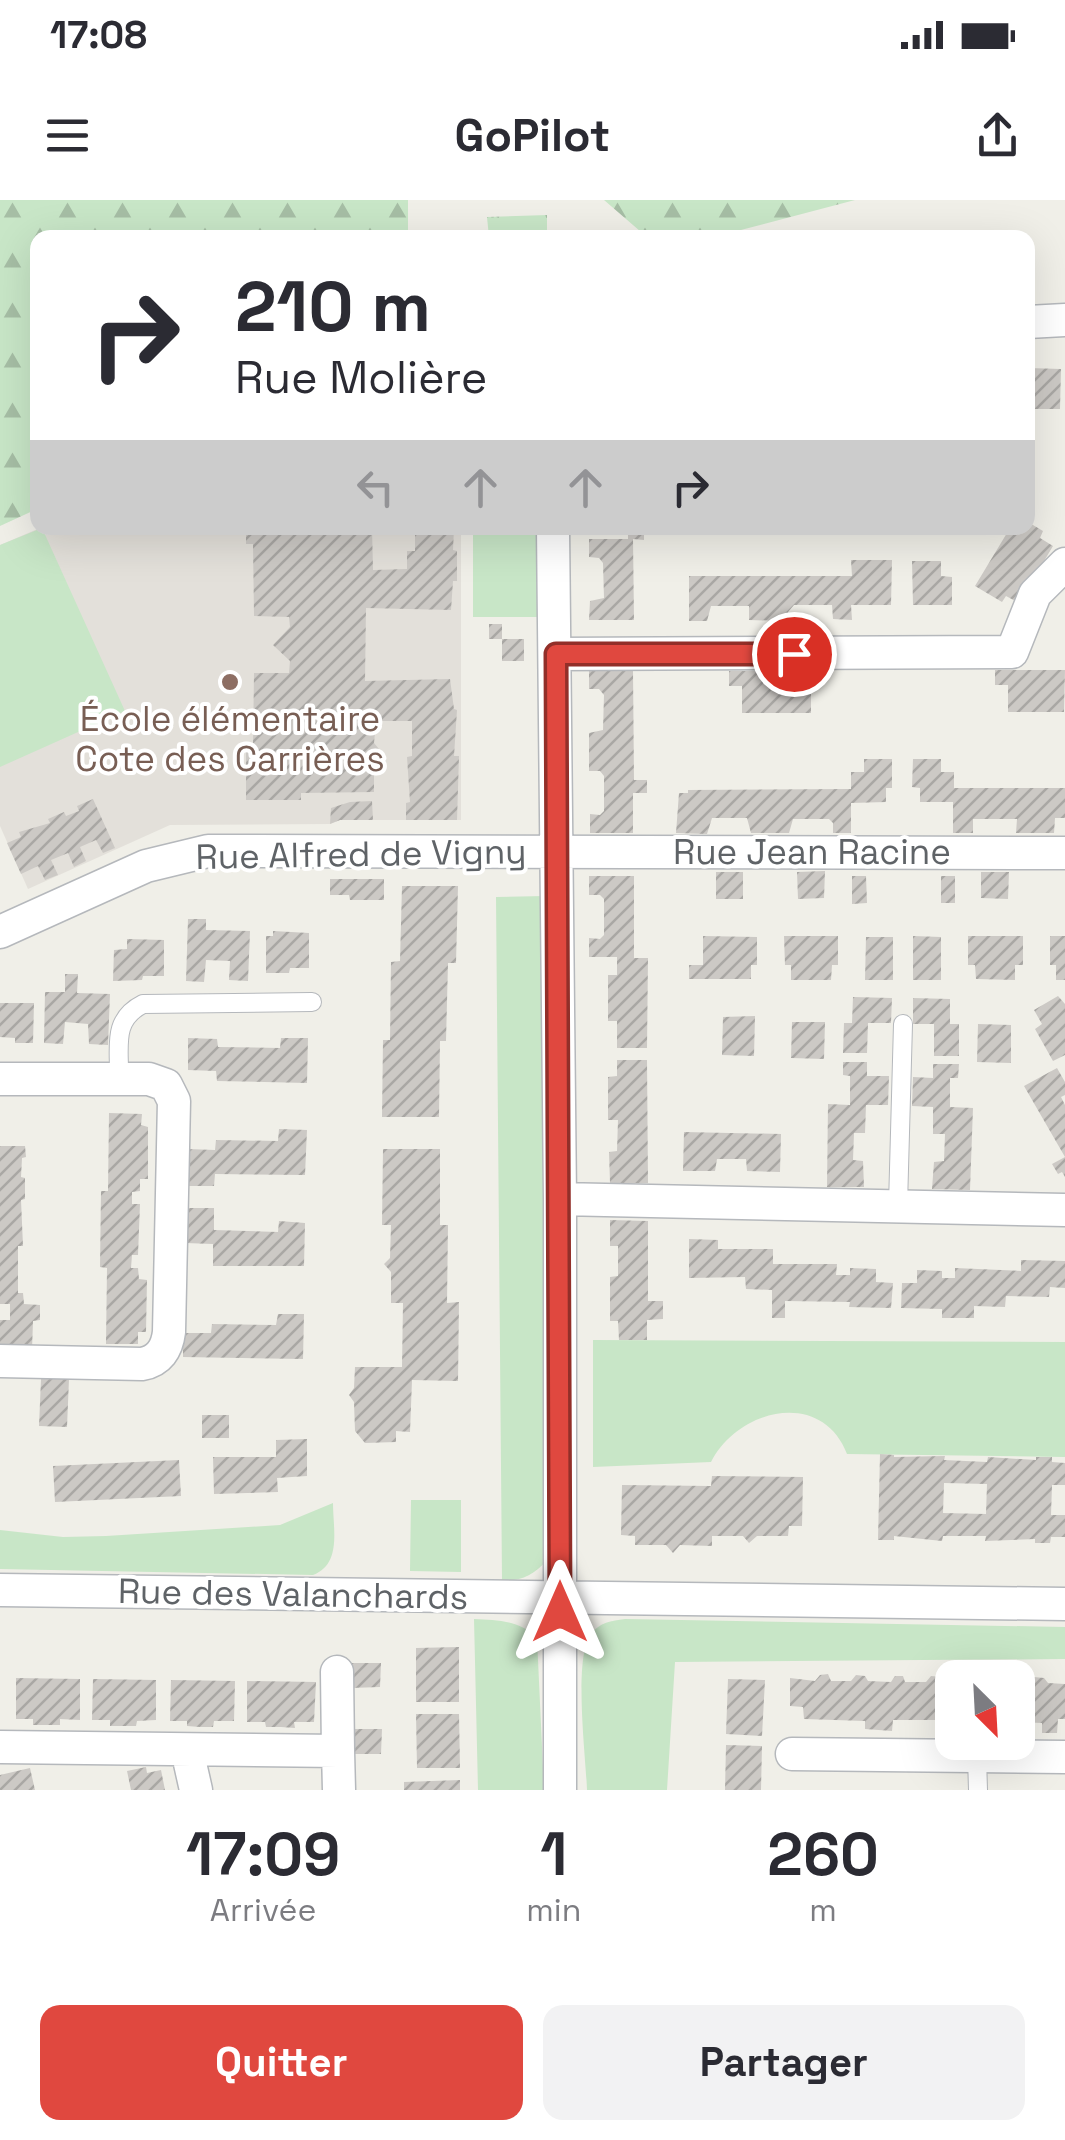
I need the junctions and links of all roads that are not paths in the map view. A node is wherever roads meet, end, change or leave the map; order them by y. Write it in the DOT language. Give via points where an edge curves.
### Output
graph roads {
  1 [pos="1065,320"];
  2 [pos="1035,322"];
  3 [pos="553,535"];
  4 [pos="1065,564"];
  5 [pos="556,654"];
  6 [pos="558,852"];
  7 [pos="1065,853"];
  8 [pos="0,932"];
  9 [pos="312,1002"];
  10 [pos="903,1024"];
  11 [pos="0,1079"];
  12 [pos="119,1080"];
  13 [pos="560,1200"];
  14 [pos="898,1205"];
  15 [pos="1065,1210"];
  16 [pos="0,1361"];
  17 [pos="0,1590"];
  18 [pos="560,1597"];
  19 [pos="1065,1604"];
  20 [pos="337,1672"];
  21 [pos="0,1748"];
  22 [pos="187,1750"];
  23 [pos="338,1751"];
  24 [pos="792,1754"];
  25 [pos="935,1756"];
  26 [pos="1035,1758"];
  27 [pos="1065,1758"];
  28 [pos="977,1760"];
  29 [pos="196,1790"];
  30 [pos="339,1790"];
  31 [pos="560,1790"];
  32 [pos="978,1790"];
  1 -- 2 [label="street"];
  3 -- 5 [label="street"];
  4 -- 5 [label="street" via="1035,594 1012,652"];
  5 -- 6 [label="street"];
  6 -- 7 [label="street, Rue Jean Racine"];
  6 -- 8 [label="street, Rue Alfred de Vigny" via="196,853 146,866"];
  6 -- 13 [label="street"];
  9 -- 12 [label="lane" via="144,1004 120,1026"];
  10 -- 14 [label="lane"];
  11 -- 12 [label="street"];
  12 -- 16 [label="street" via="157,1080 173,1096 166,1348 142,1364"];
  13 -- 14 [label="street"];
  13 -- 18 [label="street"];
  14 -- 15 [label="street"];
  17 -- 18 [label="street, Rue des Valanchards"];
  18 -- 19 [label="street, Rue des Valanchards"];
  18 -- 31 [label="street"];
  20 -- 23 [label="street"];
  21 -- 22 [label="street"];
  22 -- 23 [label="street"];
  22 -- 29 [label="street"];
  23 -- 30 [label="street"];
  24 -- 25 [label="street"];
  26 -- 27 [label="street"];
  28 -- 32 [label="lane"];
}
